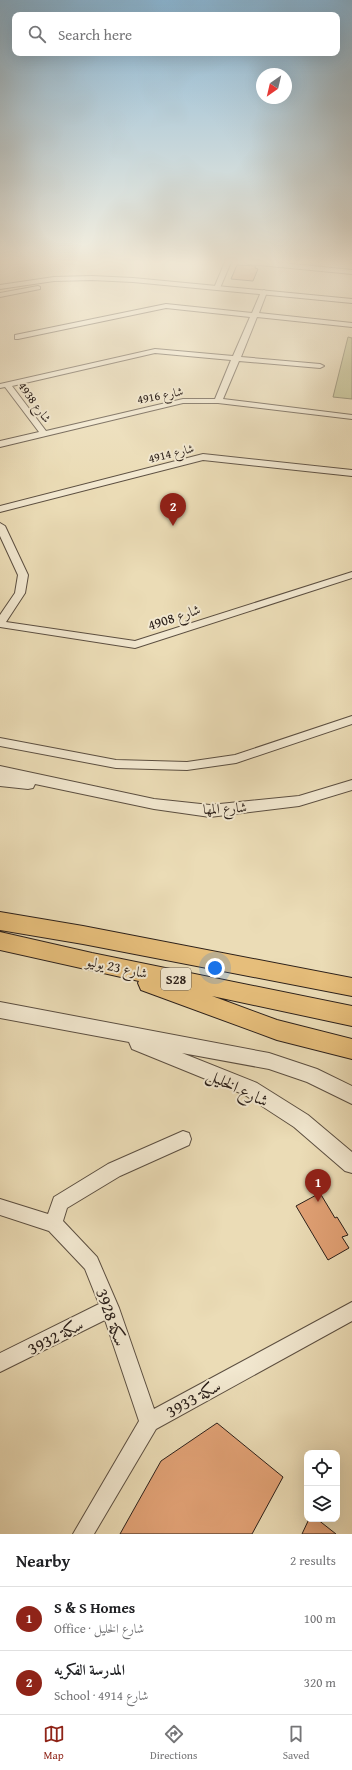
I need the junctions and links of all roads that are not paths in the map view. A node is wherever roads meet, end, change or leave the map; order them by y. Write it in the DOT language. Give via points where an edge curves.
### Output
graph roads {
  1 [pos="34,334"];
  2 [pos="247,334"];
  3 [pos="18,337"];
  4 [pos="237,358"];
  5 [pos="320,366"];
  6 [pos="4,386"];
  7 [pos="218,401"];
  8 [pos="352,417"];
  9 [pos="44,434"];
  10 [pos="0,444"];
  11 [pos="352,473"];
  12 [pos="0,509"];
  13 [pos="0,526"];
  14 [pos="352,575"];
  15 [pos="0,624"];
  16 [pos="352,720"];
  17 [pos="0,742"];
  18 [pos="0,771"];
  19 [pos="0,781"];
  20 [pos="352,785"];
  21 [pos="96,792"];
  22 [pos="0,921"];
  23 [pos="0,941"];
  24 [pos="92,962"];
  25 [pos="233,964"];
  26 [pos="352,978"];
  27 [pos="352,987"];
  28 [pos="0,1010"];
  29 [pos="352,1016"];
  30 [pos="111,1032"];
  31 [pos="352,1049"];
  32 [pos="352,1095"];
  33 [pos="183,1139"];
  34 [pos="352,1164"];
  35 [pos="0,1207"];
  36 [pos="54,1224"];
  37 [pos="110,1308"];
  38 [pos="352,1311"];
  39 [pos="0,1363"];
  40 [pos="149,1422"];
  41 [pos="83,1534"];
  1 -- 3 [label="street"];
  2 -- 4 [label="street"];
  4 -- 5 [label="street"];
  4 -- 6 [label="street" via="155,351"];
  4 -- 7 [label="street"];
  6 -- 9 [label="street, شارع 4938"];
  7 -- 8 [label="street, 4916 شارع"];
  7 -- 9 [label="street, 4916 شارع" via="183,401"];
  9 -- 10 [label="street, 4916 شارع"];
  11 -- 12 [label="street, 4914 شارع" via="202,457"];
  13 -- 15 [label="street" via="23,575 20,593"];
  14 -- 15 [label="street, 4908 شارع" via="135,645"];
  16 -- 17 [label="street" via="236,759 187,766 116,764"];
  18 -- 21 [label="street, شارع المها"];
  19 -- 21 [label="street, شارع المها"];
  20 -- 21 [label="street, شارع المها" via="299,801 210,811 154,804"];
  22 -- 25 [label="main road, شارع 23 يوليو / S28"];
  23 -- 24 [label="main road, شارع 23 يوليو / S28"];
  24 -- 29 [label="main road, شارع 23 يوليو / S28"];
  24 -- 31 [label="main road" via="276,1030"];
  25 -- 26 [label="main road"];
  25 -- 27 [label="main road, شارع 23 يوليو / S28"];
  28 -- 30 [label="street, شارع الخليل"];
  30 -- 32 [label="street, شارع الخليل" via="269,1061 311,1075"];
  30 -- 34 [label="street, شارع الخليل" via="251,1089 301,1121"];
  33 -- 36 [label="street" via="114,1170 60,1204"];
  35 -- 36 [label="street, سكة 3928"];
  36 -- 37 [label="street, سكة 3928" via="91,1263"];
  37 -- 39 [label="street, سكة 3932"];
  37 -- 40 [label="street, سكة 3928"];
  38 -- 40 [label="street, سكة 3933"];
  40 -- 41 [label="street, سكة 3933"];
}
